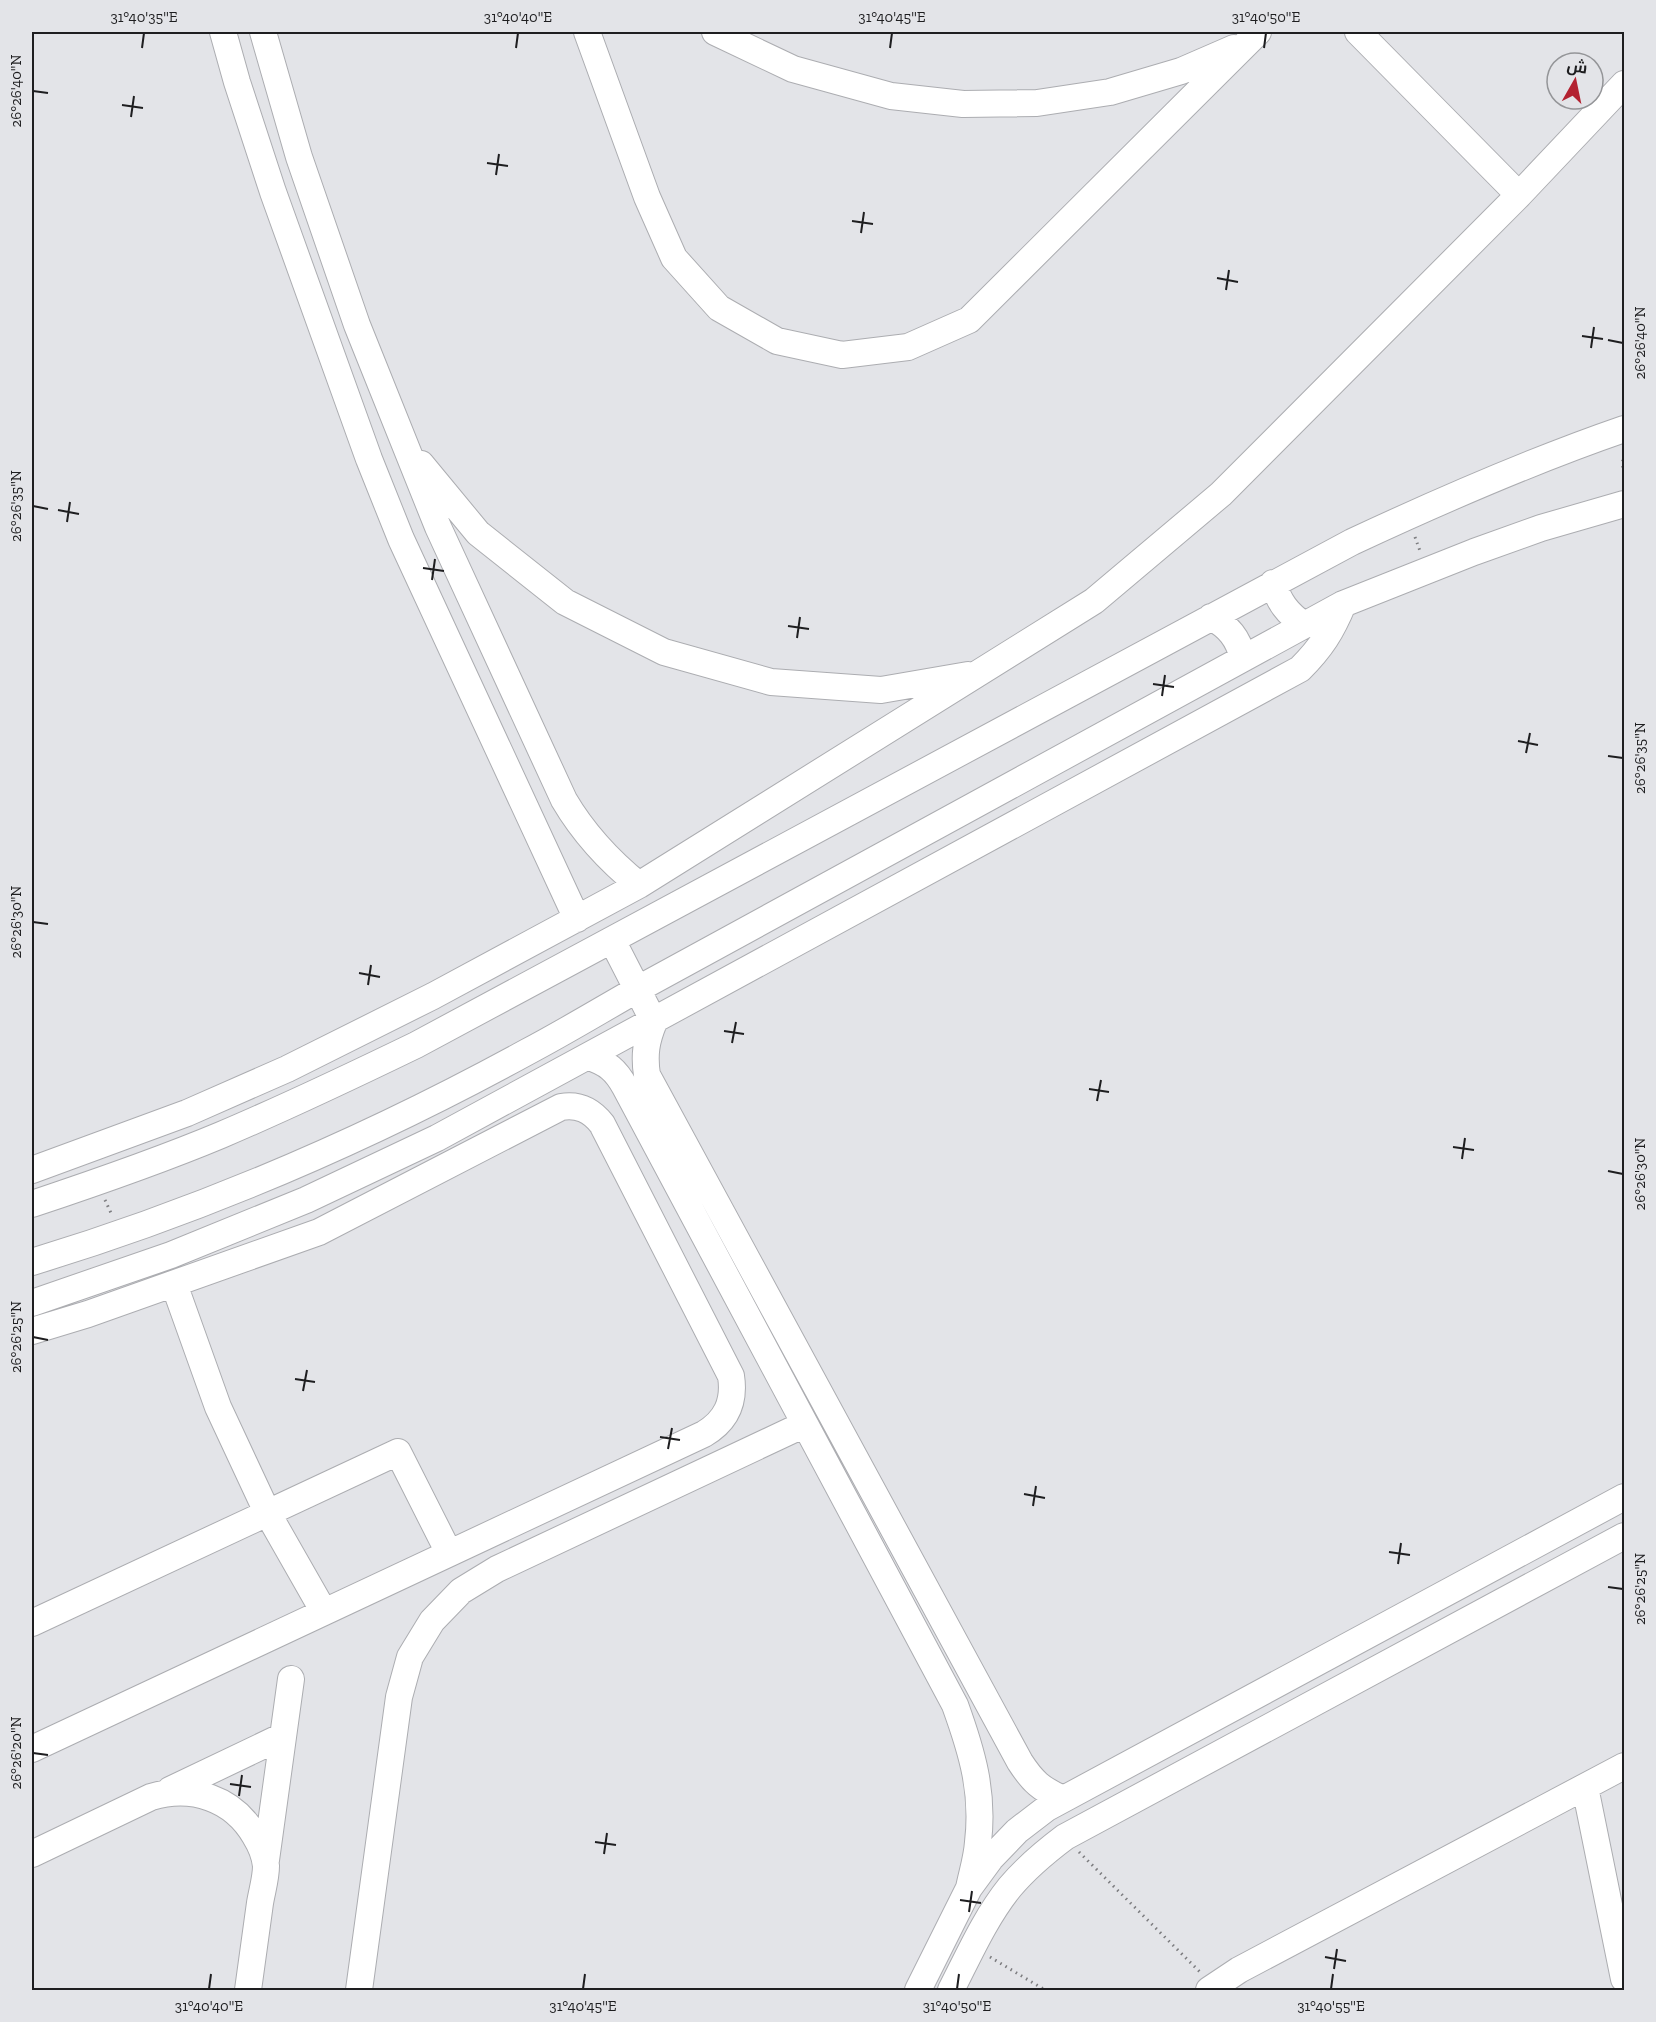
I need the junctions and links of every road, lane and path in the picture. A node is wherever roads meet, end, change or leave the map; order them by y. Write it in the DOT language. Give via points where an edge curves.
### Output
graph roads {
  1 [pos="224,32"];
  2 [pos="263,32"];
  3 [pos="587,32"];
  4 [pos="715,32"];
  5 [pos="1358,32"];
  6 [pos="1253,36"];
  7 [pos="1624,84"];
  8 [pos="1519,195"];
  9 [pos="1624,429"];
  10 [pos="408,448"];
  11 [pos="1624,454"];
  12 [pos="1624,469"];
  13 [pos="1624,504"];
  14 [pos="1408,515"];
  15 [pos="1427,570"];
  16 [pos="1273,583"];
  17 [pos="1343,604"];
  18 [pos="1211,617"];
  19 [pos="1304,625"];
  20 [pos="1243,658"];
  21 [pos="980,673"];
  22 [pos="639,885"];
  23 [pos="577,919"];
  24 [pos="612,940"];
  25 [pos="638,989"];
  26 [pos="654,1022"];
  27 [pos="589,1057"];
  28 [pos="32,1170"];
  29 [pos="97,1182"];
  30 [pos="32,1204"];
  31 [pos="119,1233"];
  32 [pos="32,1262"];
  33 [pos="174,1284"];
  34 [pos="32,1303"];
  35 [pos="32,1331"];
  36 [pos="806,1424"];
  37 [pos="1624,1497"];
  38 [pos="267,1512"];
  39 [pos="1624,1536"];
  40 [pos="449,1553"];
  41 [pos="324,1612"];
  42 [pos="32,1623"];
  43 [pos="291,1678"];
  44 [pos="284,1736"];
  45 [pos="32,1749"];
  46 [pos="1624,1766"];
  47 [pos="1585,1787"];
  48 [pos="165,1793"];
  49 [pos="1063,1799"];
  50 [pos="1065,1837"];
  51 [pos="32,1854"];
  52 [pos="266,1866"];
  53 [pos="969,1888"];
  54 [pos="974,1946"];
  55 [pos="1624,1979"];
  56 [pos="1211,1988"];
  57 [pos="248,1990"];
  58 [pos="359,1990"];
  59 [pos="918,1990"];
  60 [pos="951,1990"];
  61 [pos="1045,1990"];
  1 -- 23 [label="street" via="273,192 401,539"];
  2 -- 10 [label="street" via="357,325"];
  3 -- 6 [label="street" via="647,198 674,258 719,308 777,341 842,355 908,347 969,320"];
  4 -- 6 [label="street" via="793,69 891,96 963,104 1037,103 1110,92 1181,71"];
  5 -- 8 [label="street"];
  7 -- 8 [label="street"];
  8 -- 21 [label="street" via="1221,494 1094,601"];
  9 -- 14 [label="street"];
  10 -- 21 [label="street" via="478,533 565,602 663,652 771,682 881,690"];
  10 -- 22 [label="street" via="438,527 564,800 596,846"];
  11 -- 12 [label="path"];
  13 -- 15 [label="street" via="1541,528"];
  14 -- 15 [label="path"];
  14 -- 16 [label="street"];
  15 -- 17 [label="street"];
  16 -- 18 [label="street"];
  16 -- 19 [label="street" via="1284,607"];
  17 -- 19 [label="street"];
  17 -- 26 [label="street" via="1332,630 1300,669"];
  18 -- 20 [label="street" via="1233,633"];
  18 -- 24 [label="street"];
  19 -- 20 [label="street"];
  20 -- 25 [label="street"];
  21 -- 22 [label="street"];
  22 -- 23 [label="street"];
  23 -- 28 [label="street" via="287,1069 187,1113"];
  24 -- 25 [label="street"];
  24 -- 29 [label="street" via="318,1093"];
  25 -- 26 [label="street"];
  25 -- 31 [label="street" via="413,1111 298,1164"];
  26 -- 27 [label="street"];
  26 -- 49 [label="street" via="646,1039 647,1075 1020,1762 1030,1779"];
  27 -- 34 [label="street" via="437,1138 306,1200 171,1255"];
  27 -- 36 [label="street" via="617,1072 626,1087"];
  29 -- 30 [label="street"];
  29 -- 31 [label="path"];
  31 -- 32 [label="street"];
  33 -- 35 [label="street"];
  33 -- 38 [label="street" via="218,1407"];
  33 -- 40 [label="street" via="319,1232 561,1107 576,1106 597,1117 732,1376 730,1406 719,1423 704,1434"];
  36 -- 53 [label="street" via="955,1705 971,1749 979,1796 978,1842"];
  36 -- 58 [label="street" via="497,1569 461,1591 432,1621 410,1657 399,1697"];
  37 -- 49 [label="street"];
  38 -- 40 [label="street" via="398,1452"];
  38 -- 41 [label="street"];
  38 -- 42 [label="street"];
  39 -- 50 [label="street"];
  40 -- 41 [label="street"];
  41 -- 45 [label="street"];
  43 -- 44 [label="street"];
  44 -- 48 [label="street"];
  44 -- 52 [label="street"];
  46 -- 47 [label="street"];
  47 -- 55 [label="street"];
  47 -- 56 [label="street"];
  48 -- 51 [label="street"];
  48 -- 52 [label="street" via="208,1796 232,1809 258,1840"];
  49 -- 53 [label="street" via="1017,1831"];
  50 -- 54 [label="street" via="1011,1885"];
  50 -- 56 [label="path"];
  52 -- 57 [label="street"];
  53 -- 59 [label="street"];
  54 -- 60 [label="street"];
  54 -- 61 [label="path"];
}
